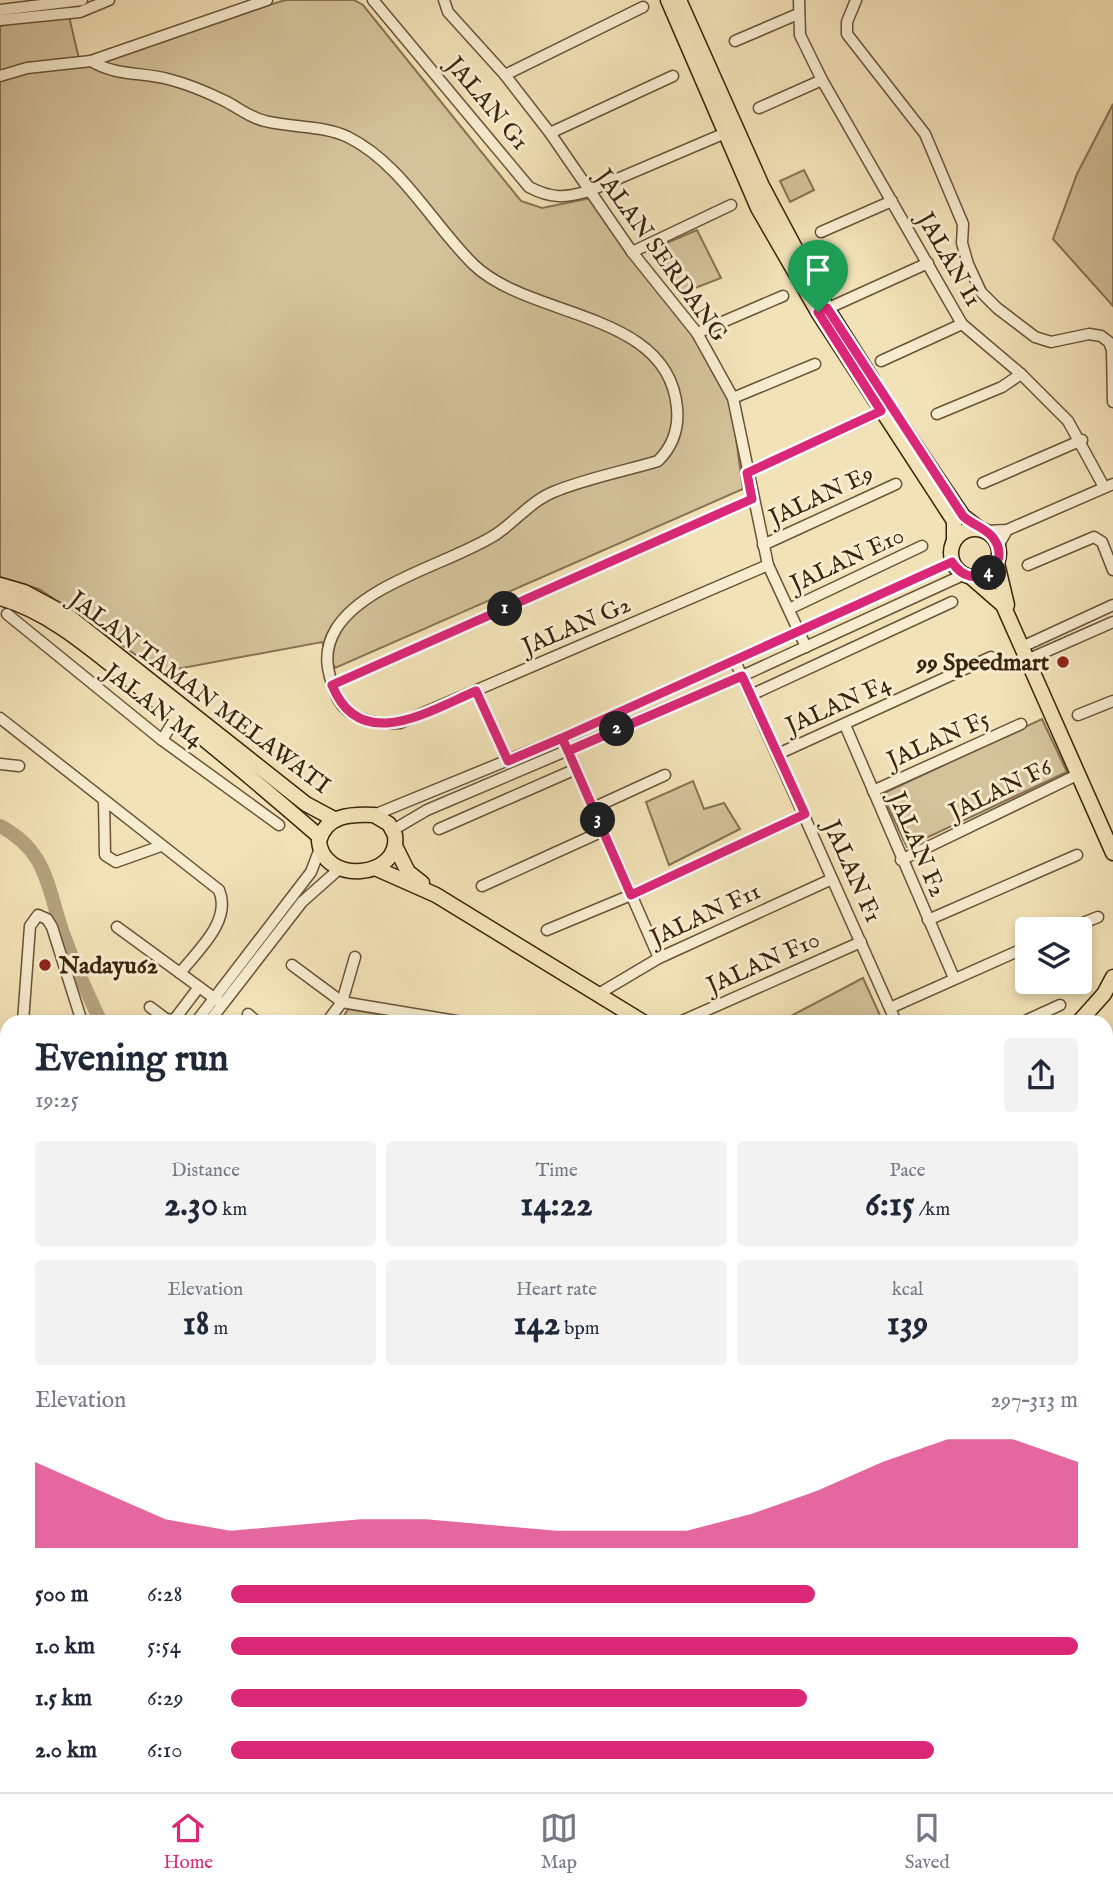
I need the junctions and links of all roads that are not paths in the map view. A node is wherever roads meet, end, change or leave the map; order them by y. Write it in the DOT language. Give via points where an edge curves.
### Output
graph roads {
  1 [pos="82,0"];
  2 [pos="109,0"];
  3 [pos="267,0"];
  4 [pos="373,0"];
  5 [pos="444,0"];
  6 [pos="668,0"];
  7 [pos="679,0"];
  8 [pos="799,0"];
  9 [pos="856,0"];
  10 [pos="643,7"];
  11 [pos="0,10"];
  12 [pos="798,14"];
  13 [pos="0,20"];
  14 [pos="734,41"];
  15 [pos="92,61"];
  16 [pos="505,75"];
  17 [pos="0,76"];
  18 [pos="673,76"];
  19 [pos="822,80"];
  20 [pos="760,108"];
  21 [pos="731,131"];
  22 [pos="550,133"];
  23 [pos="589,191"];
  24 [pos="892,201"];
  25 [pos="731,205"];
  26 [pos="821,232"];
  27 [pos="632,252"];
  28 [pos="928,263"];
  29 [pos="783,296"];
  30 [pos="823,310"];
  31 [pos="962,324"];
  32 [pos="697,333"];
  33 [pos="881,361"];
  34 [pos="816,364"];
  35 [pos="1021,374"];
  36 [pos="733,398"];
  37 [pos="1113,402"];
  38 [pos="885,409"];
  39 [pos="937,414"];
  40 [pos="1082,440"];
  41 [pos="747,473"];
  42 [pos="984,483"];
  43 [pos="896,484"];
  44 [pos="1109,485"];
  45 [pos="752,499"];
  46 [pos="982,530"];
  47 [pos="1007,530"];
  48 [pos="954,541"];
  49 [pos="763,545"];
  50 [pos="922,546"];
  51 [pos="998,546"];
  52 [pos="952,562"];
  53 [pos="997,563"];
  54 [pos="768,565"];
  55 [pos="1028,565"];
  56 [pos="1113,570"];
  57 [pos="968,576"];
  58 [pos="0,585"];
  59 [pos="0,598"];
  60 [pos="952,602"];
  61 [pos="1113,605"];
  62 [pos="789,609"];
  63 [pos="7,614"];
  64 [pos="1113,622"];
  65 [pos="1015,629"];
  66 [pos="799,632"];
  67 [pos="806,647"];
  68 [pos="1026,653"];
  69 [pos="992,657"];
  70 [pos="735,660"];
  71 [pos="742,676"];
  72 [pos="332,685"];
  73 [pos="476,691"];
  74 [pos="751,695"];
  75 [pos="1113,701"];
  76 [pos="180,711"];
  77 [pos="1078,715"];
  78 [pos="0,718"];
  79 [pos="1021,724"];
  80 [pos="845,725"];
  81 [pos="562,738"];
  82 [pos="162,740"];
  83 [pos="568,751"];
  84 [pos="778,754"];
  85 [pos="508,761"];
  86 [pos="0,764"];
  87 [pos="19,766"];
  88 [pos="576,769"];
  89 [pos="1079,774"];
  90 [pos="666,775"];
  91 [pos="873,791"];
  92 [pos="104,801"];
  93 [pos="593,808"];
  94 [pos="805,814"];
  95 [pos="374,815"];
  96 [pos="334,819"];
  97 [pos="279,825"];
  98 [pos="439,829"];
  99 [pos="393,830"];
  100 [pos="603,831"];
  101 [pos="319,844"];
  102 [pos="161,846"];
  103 [pos="396,846"];
  104 [pos="1113,853"];
  105 [pos="1077,855"];
  106 [pos="901,860"];
  107 [pos="375,869"];
  108 [pos="338,870"];
  109 [pos="832,878"];
  110 [pos="482,886"];
  111 [pos="436,895"];
  112 [pos="631,895"];
  113 [pos="1098,917"];
  114 [pos="1092,919"];
  115 [pos="928,920"];
  116 [pos="117,927"];
  117 [pos="547,930"];
  118 [pos="861,942"];
  119 [pos="1015,952"];
  120 [pos="355,957"];
  121 [pos="659,958"];
  122 [pos="292,965"];
  123 [pos="180,973"];
  124 [pos="1113,977"];
  125 [pos="954,978"];
  126 [pos="200,987"];
  127 [pos="600,993"];
  128 [pos="219,1002"];
  129 [pos="342,1002"];
  130 [pos="1060,1005"];
  131 [pos="150,1007"];
  132 [pos="890,1008"];
  133 [pos="24,1015"];
  134 [pos="80,1015"];
  135 [pos="161,1015"];
  136 [pos="178,1015"];
  137 [pos="204,1015"];
  138 [pos="212,1015"];
  139 [pos="332,1015"];
  140 [pos="420,1015"];
  141 [pos="633,1015"];
  142 [pos="696,1015"];
  143 [pos="893,1015"];
  144 [pos="1038,1015"];
  145 [pos="1086,1015"];
  1 -- 11 [label="street"];
  2 -- 13 [label="street" via="80,12"];
  3 -- 15 [label="street"];
  4 -- 23 [label="street, JALAN G1" via="529,187 565,198"];
  5 -- 16 [label="street, JALAN SERDANG" via="448,12"];
  6 -- 21 [label="main road"];
  7 -- 21 [label="main road"];
  8 -- 12 [label="street, JALAN I1"];
  9 -- 37 [label="street" via="847,34 925,134 963,224 962,243 981,292 1035,337 1051,342 1089,334 1109,342"];
  10 -- 16 [label="street"];
  12 -- 14 [label="street"];
  12 -- 19 [label="street, JALAN I1" via="800,35"];
  15 -- 17 [label="street" via="27,68"];
  15 -- 72 [label="street" via="112,72 167,79 196,89 255,118 333,131 364,146 388,166 476,267 546,305 632,336 661,366 671,386 678,422 658,461 554,491 492,536 403,578 364,603 337,626 330,641 326,655"];
  16 -- 22 [label="street, JALAN SERDANG"];
  18 -- 22 [label="street"];
  19 -- 20 [label="street"];
  19 -- 24 [label="street, JALAN I1"];
  21 -- 23 [label="street, JALAN G1"];
  21 -- 30 [label="main road" via="758,208"];
  22 -- 23 [label="street, JALAN SERDANG"];
  23 -- 27 [label="street, JALAN SERDANG"];
  24 -- 26 [label="street"];
  24 -- 28 [label="street, JALAN I1"];
  25 -- 27 [label="street"];
  27 -- 32 [label="street, JALAN SERDANG"];
  28 -- 30 [label="street"];
  28 -- 31 [label="street, JALAN I1"];
  29 -- 32 [label="street"];
  30 -- 38 [label="main road"];
  31 -- 33 [label="street"];
  31 -- 35 [label="street, JALAN I1"];
  32 -- 36 [label="street, JALAN SERDANG"];
  34 -- 36 [label="street"];
  35 -- 39 [label="street" via="1002,387"];
  35 -- 40 [label="street, JALAN I1"];
  36 -- 41 [label="street, JALAN SERDANG"];
  38 -- 41 [label="street"];
  38 -- 46 [label="main road" via="963,516"];
  38 -- 48 [label="main road" via="954,521"];
  40 -- 42 [label="street"];
  40 -- 44 [label="street, JALAN I1"];
  41 -- 45 [label="street, JALAN SERDANG"];
  43 -- 49 [label="street, JALAN E9"];
  44 -- 47 [label="street, JALAN I1"];
  45 -- 49 [label="street, JALAN SERDANG"];
  45 -- 72 [label="street"];
  46 -- 47 [label="street, JALAN I1"];
  46 -- 48 [label="main road" via="960,533"];
  46 -- 51 [label="main road"];
  47 -- 51 [label="street"];
  48 -- 52 [label="main road"];
  49 -- 54 [label="street, JALAN SERDANG"];
  50 -- 62 [label="street, JALAN E10"];
  51 -- 53 [label="main road"];
  52 -- 57 [label="main road"];
  52 -- 66 [label="street"];
  53 -- 57 [label="main road" via="986,575"];
  53 -- 65 [label="main road"];
  54 -- 62 [label="street, JALAN SERDANG"];
  54 -- 73 [label="street, JALAN G2"];
  55 -- 56 [label="street" via="1094,537 1102,542"];
  57 -- 65 [label="main road" via="1003,605"];
  57 -- 67 [label="street"];
  58 -- 76 [label="main road, JALAN TAMAN MELAWATI" via="24,592 66,615"];
  59 -- 76 [label="main road, JALAN TAMAN MELAWATI" via="60,625"];
  60 -- 74 [label="street"];
  61 -- 68 [label="street"];
  62 -- 66 [label="street, JALAN SERDANG"];
  63 -- 82 [label="street, JALAN M4"];
  64 -- 68 [label="street"];
  65 -- 68 [label="main road"];
  66 -- 67 [label="street, JALAN SERDANG"];
  66 -- 70 [label="street"];
  67 -- 71 [label="street"];
  68 -- 89 [label="main road"];
  69 -- 80 [label="street, JALAN F4"];
  70 -- 71 [label="street, JALAN F1"];
  70 -- 81 [label="street"];
  71 -- 74 [label="street, JALAN F1"];
  71 -- 83 [label="street"];
  72 -- 73 [label="street, JALAN G2" via="338,701 359,718 381,724 400,723"];
  73 -- 85 [label="street"];
  74 -- 84 [label="street, JALAN F1"];
  75 -- 77 [label="street"];
  76 -- 82 [label="street"];
  76 -- 96 [label="main road, JALAN TAMAN MELAWATI" via="306,804"];
  76 -- 101 [label="main road, JALAN TAMAN MELAWATI"];
  78 -- 92 [label="street"];
  79 -- 91 [label="street, JALAN F5"];
  80 -- 84 [label="street, JALAN F4"];
  80 -- 91 [label="street, JALAN F2"];
  81 -- 83 [label="street"];
  81 -- 85 [label="street"];
  82 -- 97 [label="street, JALAN M4"];
  83 -- 88 [label="street"];
  83 -- 99 [label="street" via="427,810"];
  84 -- 94 [label="street, JALAN F1"];
  85 -- 95 [label="street"];
  86 -- 87 [label="street"];
  88 -- 93 [label="street"];
  88 -- 98 [label="street"];
  89 -- 104 [label="main road"];
  89 -- 106 [label="street, JALAN F6"];
  90 -- 93 [label="street"];
  91 -- 106 [label="street, JALAN F2"];
  92 -- 102 [label="street"];
  92 -- 102 [label="street" via="105,855 110,860 116,862"];
  93 -- 100 [label="street"];
  94 -- 109 [label="street, JALAN F1"];
  94 -- 112 [label="street"];
  95 -- 96 [label="main road"];
  95 -- 99 [label="main road"];
  96 -- 101 [label="main road"];
  99 -- 103 [label="main road"];
  100 -- 110 [label="street"];
  100 -- 112 [label="street"];
  101 -- 108 [label="main road" via="323,859"];
  101 -- 128 [label="street" via="311,872"];
  102 -- 123 [label="street" via="219,890 225,903 218,923"];
  103 -- 107 [label="main road" via="389,860"];
  103 -- 111 [label="main road" via="408,872"];
  105 -- 115 [label="street"];
  106 -- 115 [label="street, JALAN F2"];
  107 -- 108 [label="main road"];
  107 -- 111 [label="main road"];
  108 -- 128 [label="street" via="302,902"];
  109 -- 118 [label="street, JALAN F1"];
  109 -- 121 [label="street, JALAN F11"];
  111 -- 127 [label="main road"];
  112 -- 117 [label="street"];
  112 -- 121 [label="street"];
  113 -- 114 [label="street"];
  115 -- 125 [label="street, JALAN F2"];
  116 -- 123 [label="street"];
  118 -- 132 [label="street, JALAN F1"];
  118 -- 142 [label="street, JALAN F10"];
  119 -- 125 [label="street"];
  120 -- 129 [label="street"];
  121 -- 127 [label="street, JALAN F11"];
  122 -- 129 [label="street"];
  123 -- 126 [label="street"];
  124 -- 145 [label="main road"];
  125 -- 132 [label="street"];
  126 -- 128 [label="street"];
  126 -- 136 [label="street"];
  127 -- 141 [label="main road"];
  128 -- 137 [label="street"];
  128 -- 138 [label="street"];
  129 -- 139 [label="street"];
  129 -- 140 [label="street"];
  130 -- 144 [label="street"];
  131 -- 135 [label="street"];
  132 -- 143 [label="street, JALAN F1"];
  133 -- 134 [label="street" via="30,926 38,915 52,927"];
}
